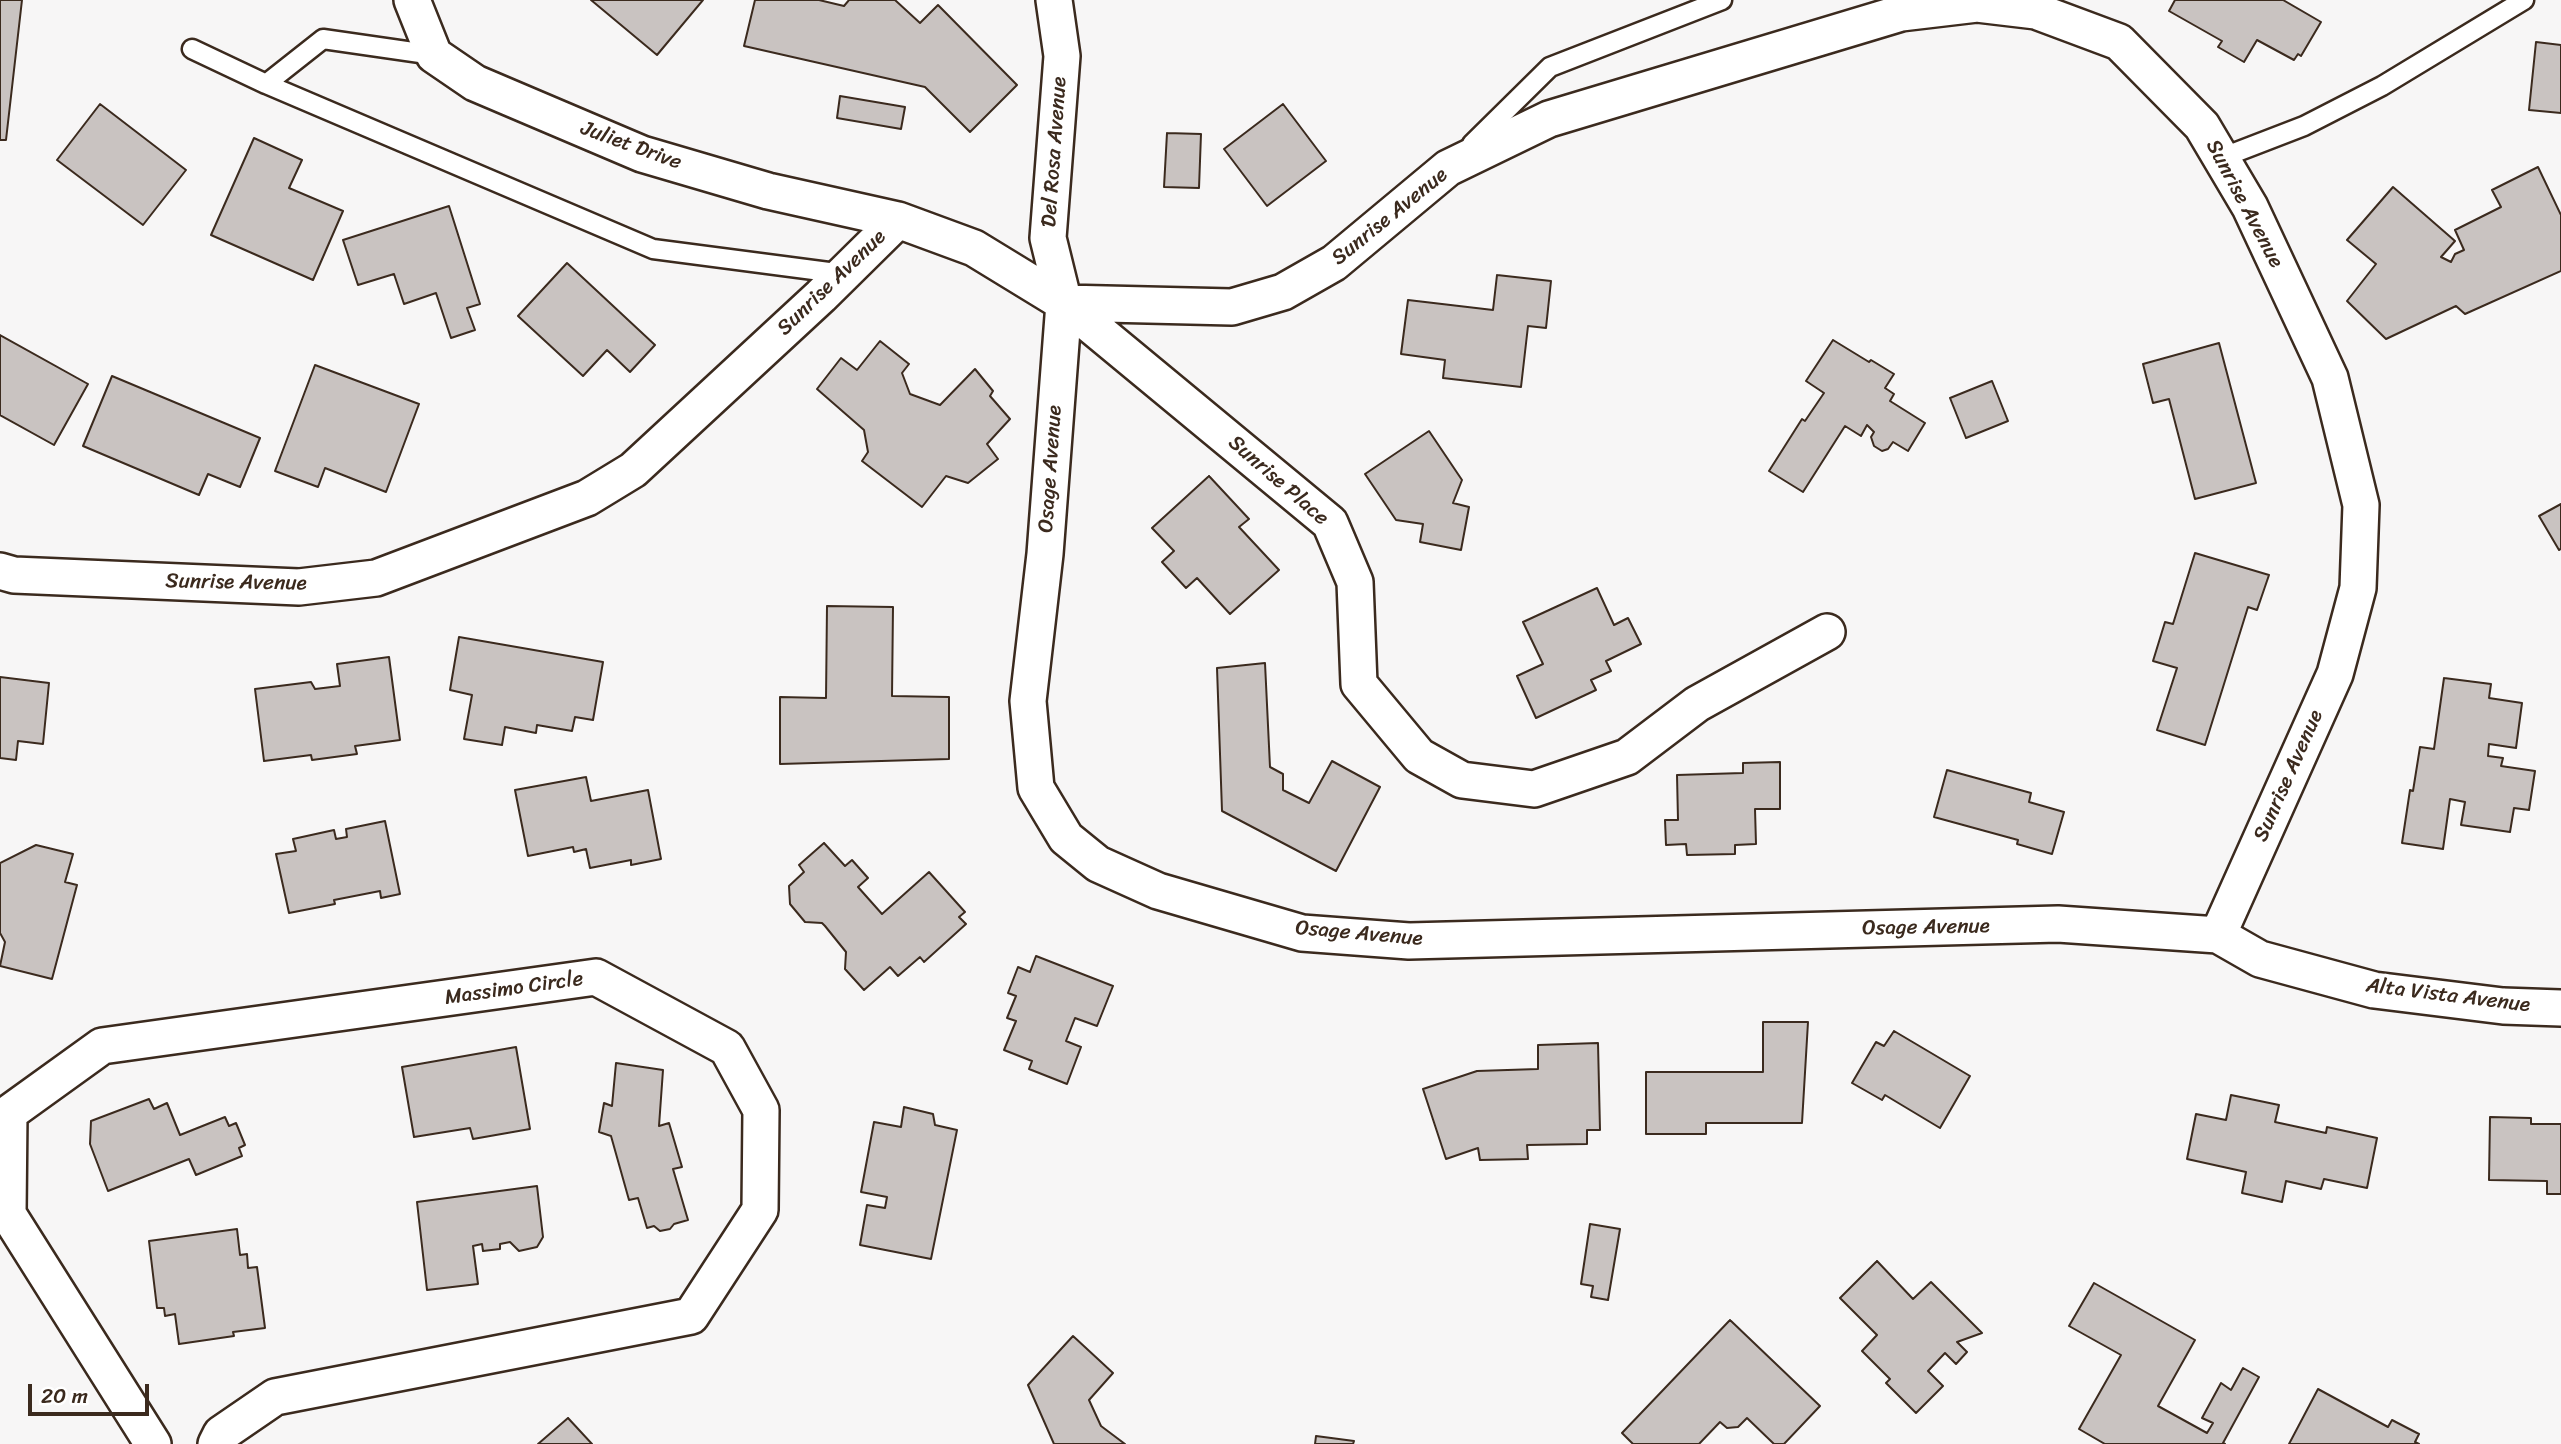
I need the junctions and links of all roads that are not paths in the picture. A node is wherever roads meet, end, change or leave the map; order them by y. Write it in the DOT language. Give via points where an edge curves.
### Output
graph roads {
  1 [pos="412,0"];
  2 [pos="1054,0"];
  3 [pos="1721,0"];
  4 [pos="2524,0"];
  5 [pos="191,49"];
  6 [pos="434,55"];
  7 [pos="266,84"];
  8 [pos="2221,158"];
  9 [pos="1448,168"];
  10 [pos="898,220"];
  11 [pos="844,274"];
  12 [pos="1064,303"];
  13 [pos="0,571"];
  14 [pos="1827,632"];
  15 [pos="2218,935"];
  16 [pos="2561,1008"];
  17 [pos="153,1444"];
  18 [pos="216,1444"];
  1 -- 6 [label="street"];
  2 -- 12 [label="street, Del Rosa Avenue" via="1062,56 1048,238"];
  3 -- 9 [label="lane" via="1550,67"];
  4 -- 8 [label="lane" via="2382,86 2304,126"];
  5 -- 7 [label="lane"];
  6 -- 7 [label="lane" via="323,39"];
  6 -- 10 [label="street, Juliet Drive" via="475,83 642,154 768,191"];
  7 -- 11 [label="lane" via="653,249"];
  8 -- 9 [label="street, Sunrise Avenue" via="2202,126 2119,42 2036,11 1977,4 1901,13 1549,118"];
  8 -- 15 [label="street, Sunrise Avenue" via="2250,207 2330,378 2361,505 2358,588 2335,674"];
  9 -- 12 [label="street, Sunrise Avenue" via="1334,263 1283,292 1232,307"];
  10 -- 11 [label="street, Sunrise Avenue"];
  10 -- 12 [label="street, Sunrise Avenue" via="974,248"];
  11 -- 13 [label="street, Sunrise Avenue" via="632,470 587,498 376,578 299,587"];
  12 -- 14 [label="street, Sunrise Place" via="1330,523 1354,582 1359,684 1419,757 1462,780 1534,789 1627,757 1697,704"];
  12 -- 15 [label="street, Osage Avenue" via="1045,554 1028,701 1036,788 1066,838 1098,864 1158,891 1302,933 1409,941 2058,924"];
  15 -- 16 [label="street, Alta Vista Avenue" via="2260,959 2374,990 2503,1006"];
  17 -- 18 [label="street, Massimo Circle" via="8,1213 9,1113 102,1046 596,977 727,1048 761,1110 760,1210 691,1316 275,1397 222,1434"];
}
